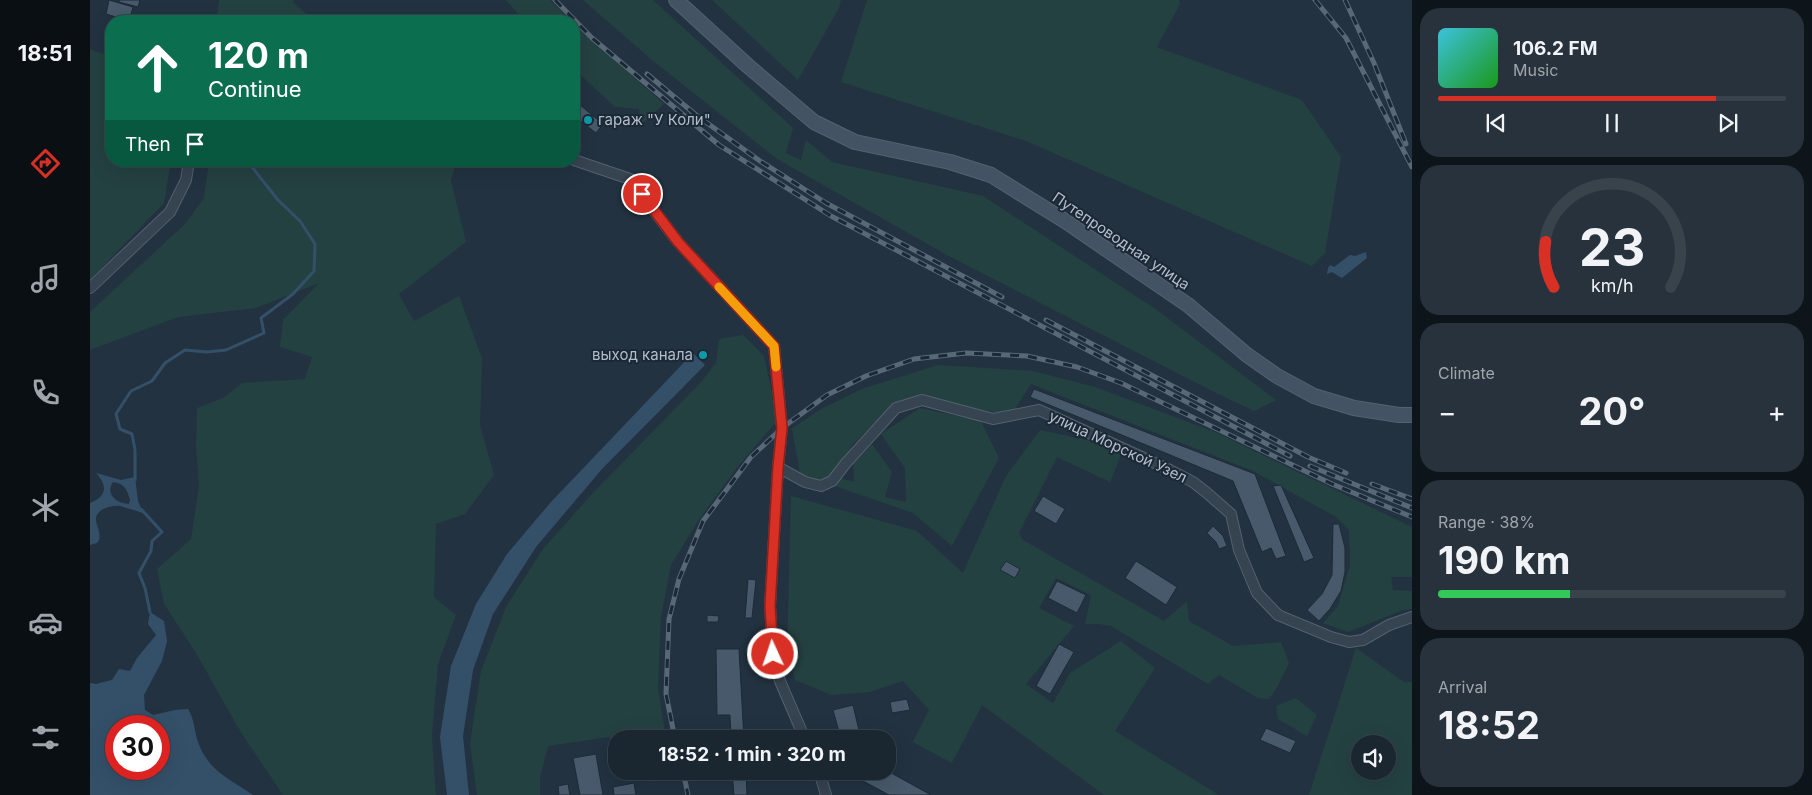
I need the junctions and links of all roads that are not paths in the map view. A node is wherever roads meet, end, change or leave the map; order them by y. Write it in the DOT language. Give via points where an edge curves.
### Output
graph roads {
  1 [pos="676,0"];
  2 [pos="580,162"];
  3 [pos="188,167"];
  4 [pos="90,288"];
  5 [pos="1412,415"];
  6 [pos="778,467"];
  7 [pos="1412,617"];
  8 [pos="801,730"];
  9 [pos="822,780"];
  10 [pos="826,795"];
  1 -- 5 [label="main road, Путепроводная улица" via="814,122 855,142 950,162 991,175 1188,305 1277,376 1314,396 1354,408"];
  2 -- 6 [label="street" via="630,179 678,242 774,346 782,428"];
  3 -- 4 [label="street" via="186,180 170,212"];
  6 -- 7 [label="street, улица Морской Узел" via="805,482 821,486 832,481 896,408 922,400 993,419 1039,410 1170,470 1207,493 1230,514 1239,550 1257,593 1278,615 1331,638 1349,642 1363,640 1389,625"];
  6 -- 8 [label="street" via="770,606 773,654 780,681"];
  9 -- 10 [label="street"];
}
